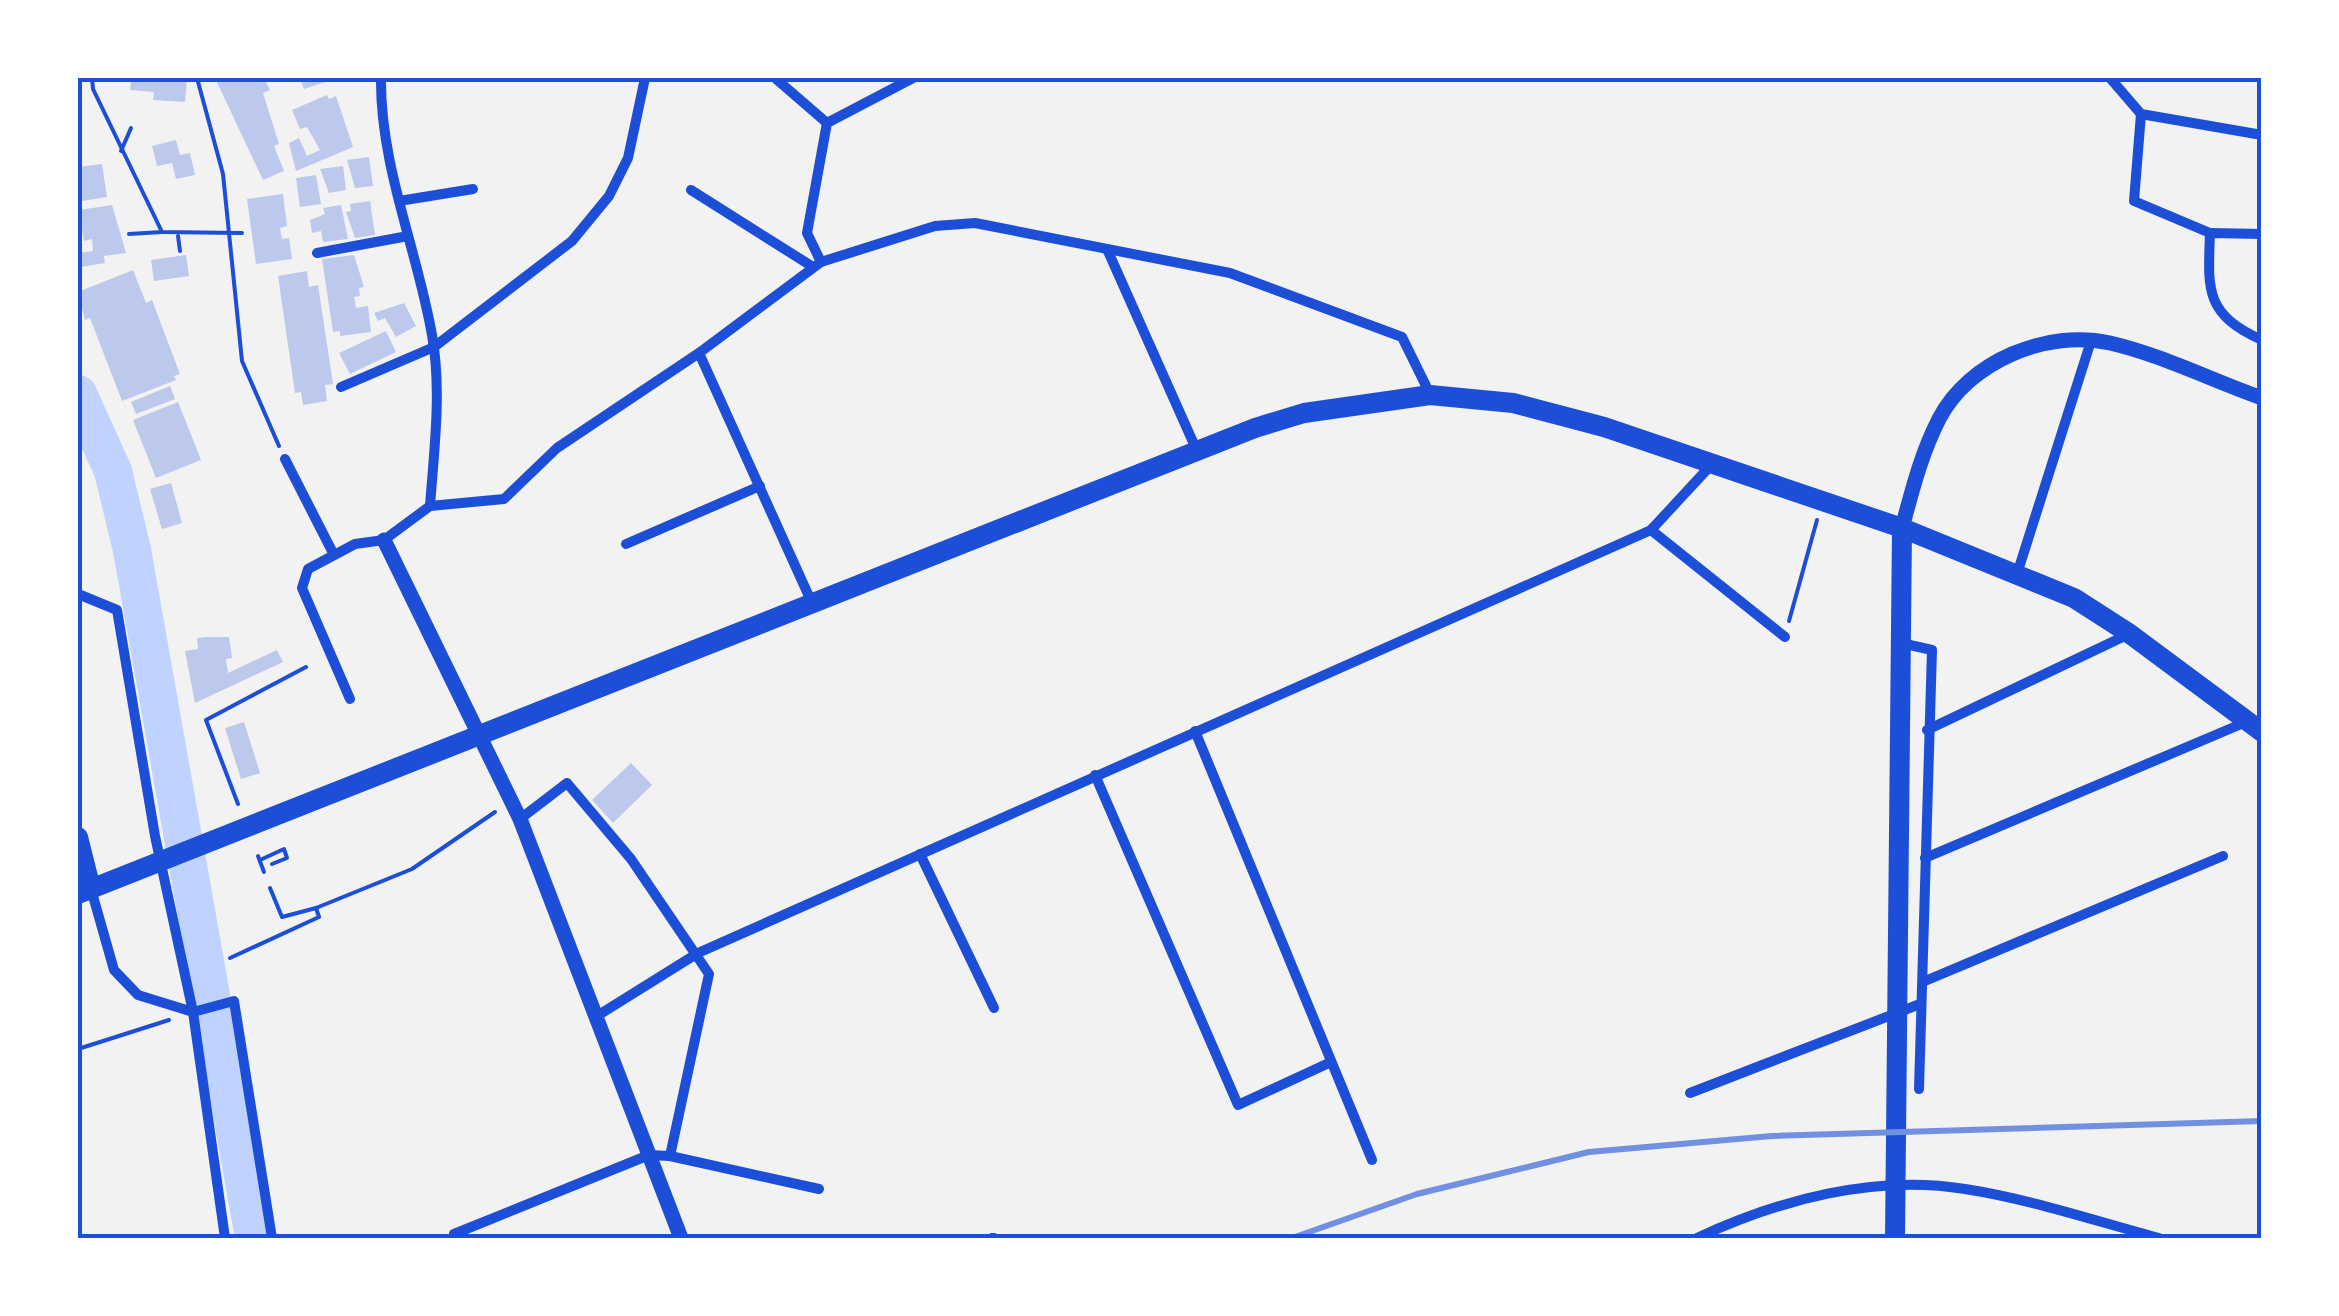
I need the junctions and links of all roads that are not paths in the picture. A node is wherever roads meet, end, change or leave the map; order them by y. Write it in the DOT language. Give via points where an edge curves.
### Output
graph roads {
  1 [pos="381,78"];
  2 [pos="645,78"];
  3 [pos="775,78"];
  4 [pos="914,78"];
  5 [pos="2110,78"];
  6 [pos="2141,114"];
  7 [pos="827,123"];
  8 [pos="2262,135"];
  9 [pos="472,190"];
  10 [pos="691,190"];
  11 [pos="399,200"];
  12 [pos="2210,233"];
  13 [pos="2262,234"];
  14 [pos="408,236"];
  15 [pos="1107,249"];
  16 [pos="316,253"];
  17 [pos="817,264"];
  18 [pos="2262,340"];
  19 [pos="2092,341"];
  20 [pos="434,347"];
  21 [pos="699,353"];
  22 [pos="342,387"];
  23 [pos="1430,396"];
  24 [pos="2262,398"];
  25 [pos="1197,451"];
  26 [pos="285,459"];
  27 [pos="1713,463"];
  28 [pos="760,486"];
  29 [pos="430,506"];
  30 [pos="1902,528"];
  31 [pos="1651,530"];
  32 [pos="384,540"];
  33 [pos="626,544"];
  34 [pos="333,552"];
  35 [pos="2016,575"];
  36 [pos="78,594"];
  37 [pos="812,604"];
  38 [pos="2130,634"];
  39 [pos="1785,637"];
  40 [pos="1900,643"];
  41 [pos="350,698"];
  42 [pos="2254,727"];
  43 [pos="1195,730"];
  44 [pos="1927,730"];
  45 [pos="482,736"];
  46 [pos="1095,776"];
  47 [pos="520,819"];
  48 [pos="78,837"];
  49 [pos="920,854"];
  50 [pos="2223,856"];
  51 [pos="1925,858"];
  52 [pos="84,891"];
  53 [pos="698,953"];
  54 [pos="1926,982"];
  55 [pos="1920,1004"];
  56 [pos="994,1008"];
  57 [pos="192,1012"];
  58 [pos="597,1016"];
  59 [pos="1331,1062"];
  60 [pos="1919,1089"];
  61 [pos="1690,1093"];
  62 [pos="649,1156"];
  63 [pos="670,1156"];
  64 [pos="1372,1160"];
  65 [pos="818,1189"];
  66 [pos="2113,1232"];
  67 [pos="225,1238"];
  68 [pos="272,1238"];
  69 [pos="454,1238"];
  70 [pos="681,1238"];
  71 [pos="1697,1238"];
  72 [pos="1894,1238"];
  73 [pos="2158,1238"];
  1 -- 11 [label="street" via="385,145"];
  2 -- 20 [label="street" via="628,158 609,196 572,241"];
  3 -- 7 [label="street"];
  4 -- 7 [label="street"];
  5 -- 6 [label="street"];
  6 -- 8 [label="street"];
  6 -- 12 [label="street" via="2134,201"];
  7 -- 17 [label="street" via="807,233"];
  9 -- 11 [label="street"];
  10 -- 17 [label="street"];
  11 -- 14 [label="street"];
  12 -- 13 [label="street"];
  12 -- 18 [label="street" via="2208,290 2216,308 2237,329"];
  14 -- 16 [label="street"];
  14 -- 20 [label="street"];
  15 -- 17 [label="street" via="975,223 935,226"];
  15 -- 23 [label="street" via="1230,273 1402,337"];
  15 -- 25 [label="street"];
  17 -- 21 [label="street"];
  19 -- 24 [label="street" via="2149,354"];
  19 -- 30 [label="street" via="2014,352 1964,388 1933,434"];
  19 -- 35 [label="street"];
  20 -- 22 [label="street"];
  20 -- 29 [label="street"];
  21 -- 28 [label="street"];
  21 -- 29 [label="street" via="558,448 504,499"];
  23 -- 25 [label="main road" via="1304,412"];
  23 -- 27 [label="main road" via="1514,404"];
  25 -- 37 [label="main road"];
  26 -- 34 [label="street"];
  27 -- 30 [label="main road"];
  27 -- 31 [label="street"];
  28 -- 33 [label="street"];
  28 -- 37 [label="street"];
  29 -- 32 [label="street"];
  30 -- 35 [label="main road"];
  30 -- 40 [label="main road"];
  31 -- 39 [label="street"];
  31 -- 43 [label="street"];
  32 -- 34 [label="street"];
  32 -- 45 [label="street"];
  34 -- 41 [label="street" via="308,569 302,588"];
  35 -- 38 [label="main road" via="2074,598"];
  36 -- 57 [label="street" via="117,610"];
  37 -- 45 [label="main road"];
  38 -- 42 [label="main road"];
  38 -- 44 [label="street"];
  40 -- 44 [label="street" via="1932,650"];
  40 -- 72 [label="main road"];
  42 -- 51 [label="street"];
  43 -- 46 [label="street"];
  43 -- 59 [label="street"];
  44 -- 51 [label="street"];
  45 -- 47 [label="street"];
  45 -- 52 [label="main road"];
  46 -- 49 [label="street"];
  46 -- 59 [label="street" via="1238,1105"];
  47 -- 53 [label="street" via="566,783 632,859"];
  47 -- 58 [label="street"];
  48 -- 52 [label="main road"];
  49 -- 53 [label="street"];
  49 -- 56 [label="street"];
  50 -- 54 [label="street"];
  51 -- 54 [label="street"];
  52 -- 57 [label="street" via="114,970 138,994"];
  53 -- 58 [label="street"];
  53 -- 63 [label="street" via="709,974"];
  54 -- 55 [label="street"];
  55 -- 60 [label="street"];
  55 -- 61 [label="street"];
  57 -- 67 [label="street"];
  57 -- 68 [label="street" via="234,1002"];
  58 -- 62 [label="street"];
  59 -- 64 [label="street"];
  62 -- 63 [label="street"];
  62 -- 69 [label="street"];
  62 -- 70 [label="street"];
  63 -- 65 [label="street"];
  66 -- 71 [label="street" via="1990,1194 1914,1184 1806,1197"];
  66 -- 73 [label="street"];
}
